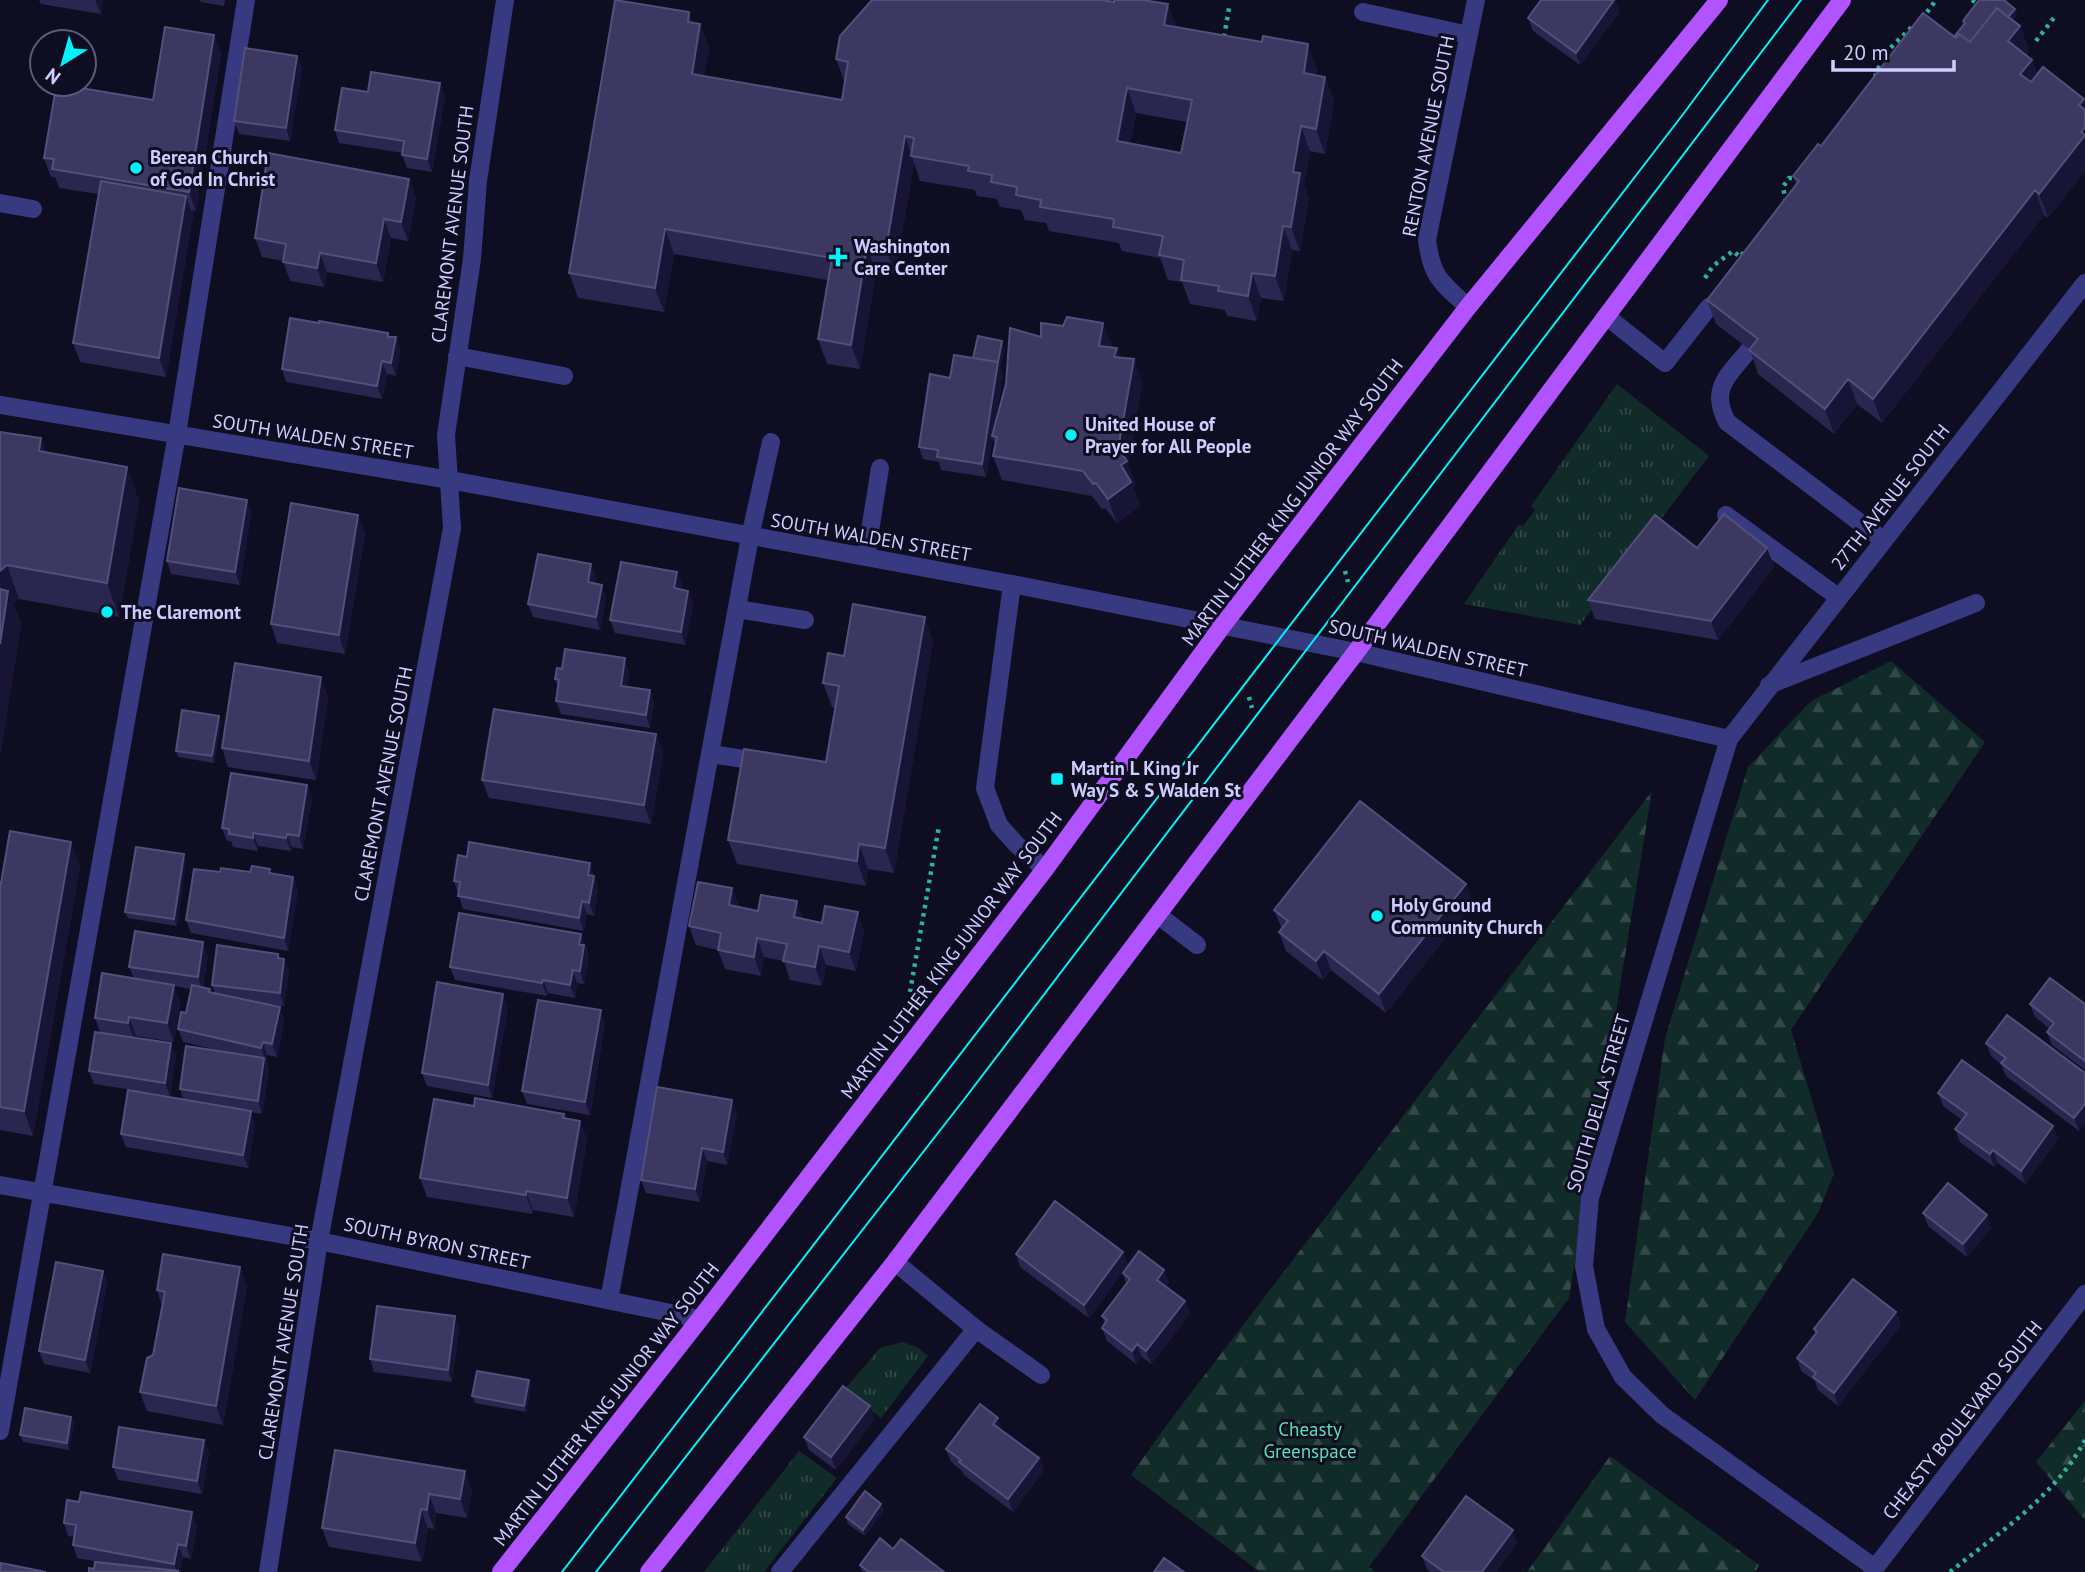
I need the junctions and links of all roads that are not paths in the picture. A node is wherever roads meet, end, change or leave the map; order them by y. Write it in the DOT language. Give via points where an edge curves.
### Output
graph roads {
  1 [pos="246,0"];
  2 [pos="505,0"];
  3 [pos="1476,0"];
  4 [pos="1720,0"];
  5 [pos="1842,0"];
  6 [pos="1363,12"];
  7 [pos="1469,35"];
  8 [pos="0,203"];
  9 [pos="33,209"];
  10 [pos="2085,283"];
  11 [pos="1468,307"];
  12 [pos="1709,307"];
  13 [pos="1606,316"];
  14 [pos="1749,350"];
  15 [pos="457,356"];
  16 [pos="564,376"];
  17 [pos="0,405"];
  18 [pos="177,435"];
  19 [pos="771,442"];
  20 [pos="880,468"];
  21 [pos="450,480"];
  22 [pos="1726,515"];
  23 [pos="750,537"];
  24 [pos="1883,540"];
  25 [pos="866,556"];
  26 [pos="1012,584"];
  27 [pos="1838,597"];
  28 [pos="1976,603"];
  29 [pos="737,609"];
  30 [pos="805,620"];
  31 [pos="1223,625"];
  32 [pos="1356,652"];
  33 [pos="1769,685"];
  34 [pos="1729,739"];
  35 [pos="710,754"];
  36 [pos="782,765"];
  37 [pos="1045,869"];
  38 [pos="1158,915"];
  39 [pos="1197,945"];
  40 [pos="0,1185"];
  41 [pos="41,1192"];
  42 [pos="319,1241"];
  43 [pos="895,1262"];
  44 [pos="2085,1294"];
  45 [pos="609,1300"];
  46 [pos="700,1318"];
  47 [pos="976,1329"];
  48 [pos="1041,1376"];
  49 [pos="0,1432"];
  50 [pos="1873,1570"];
  51 [pos="268,1572"];
  52 [pos="501,1572"];
  53 [pos="649,1572"];
  54 [pos="780,1572"];
  1 -- 18 [label="street"];
  2 -- 15 [label="street, CLAREMONT AVENUE SOUTH"];
  3 -- 7 [label="street, RENTON AVENUE SOUTH"];
  4 -- 11 [label="main road, MARTIN LUTHER KING JUNIOR WAY SOUTH"];
  5 -- 13 [label="main road"];
  6 -- 7 [label="street"];
  7 -- 11 [label="street, RENTON AVENUE SOUTH" via="1427,240 1430,263 1441,282"];
  8 -- 9 [label="street"];
  10 -- 24 [label="street, 27TH AVENUE SOUTH"];
  11 -- 31 [label="main road, MARTIN LUTHER KING JUNIOR WAY SOUTH"];
  12 -- 13 [label="street" via="1665,363"];
  13 -- 32 [label="main road"];
  14 -- 24 [label="street" via="1719,392 1727,422"];
  15 -- 16 [label="street"];
  15 -- 21 [label="street, CLAREMONT AVENUE SOUTH" via="446,435"];
  17 -- 18 [label="street, SOUTH WALDEN STREET"];
  18 -- 21 [label="street, SOUTH WALDEN STREET"];
  18 -- 41 [label="street"];
  19 -- 23 [label="street"];
  20 -- 25 [label="street"];
  21 -- 23 [label="street, SOUTH WALDEN STREET"];
  21 -- 42 [label="street, CLAREMONT AVENUE SOUTH" via="452,528"];
  22 -- 27 [label="street"];
  23 -- 25 [label="street, SOUTH WALDEN STREET"];
  23 -- 29 [label="street"];
  24 -- 27 [label="street, 27TH AVENUE SOUTH"];
  25 -- 26 [label="street, SOUTH WALDEN STREET"];
  26 -- 31 [label="street, SOUTH WALDEN STREET"];
  26 -- 37 [label="street" via="985,788 999,825"];
  27 -- 33 [label="street, 27TH AVENUE SOUTH"];
  28 -- 33 [label="street"];
  29 -- 30 [label="street"];
  29 -- 35 [label="street"];
  31 -- 32 [label="street, SOUTH WALDEN STREET"];
  31 -- 37 [label="main road, MARTIN LUTHER KING JUNIOR WAY SOUTH"];
  32 -- 34 [label="street, SOUTH WALDEN STREET"];
  32 -- 38 [label="main road"];
  33 -- 34 [label="street, 27TH AVENUE SOUTH"];
  34 -- 50 [label="street, SOUTH DELLA STREET" via="1590,1198 1584,1266 1596,1329 1623,1377 1662,1415"];
  35 -- 36 [label="street"];
  35 -- 45 [label="street"];
  37 -- 46 [label="main road, MARTIN LUTHER KING JUNIOR WAY SOUTH"];
  38 -- 39 [label="street"];
  38 -- 43 [label="main road"];
  40 -- 41 [label="street, SOUTH BYRON STREET"];
  41 -- 42 [label="street, SOUTH BYRON STREET"];
  41 -- 49 [label="street"];
  42 -- 45 [label="street, SOUTH BYRON STREET"];
  42 -- 51 [label="street, CLAREMONT AVENUE SOUTH"];
  43 -- 47 [label="street"];
  43 -- 53 [label="main road"];
  44 -- 50 [label="street, CHEASTY BOULEVARD SOUTH"];
  45 -- 46 [label="street, SOUTH BYRON STREET"];
  46 -- 52 [label="main road, MARTIN LUTHER KING JUNIOR WAY SOUTH"];
  47 -- 48 [label="street"];
  47 -- 54 [label="street"];
}
